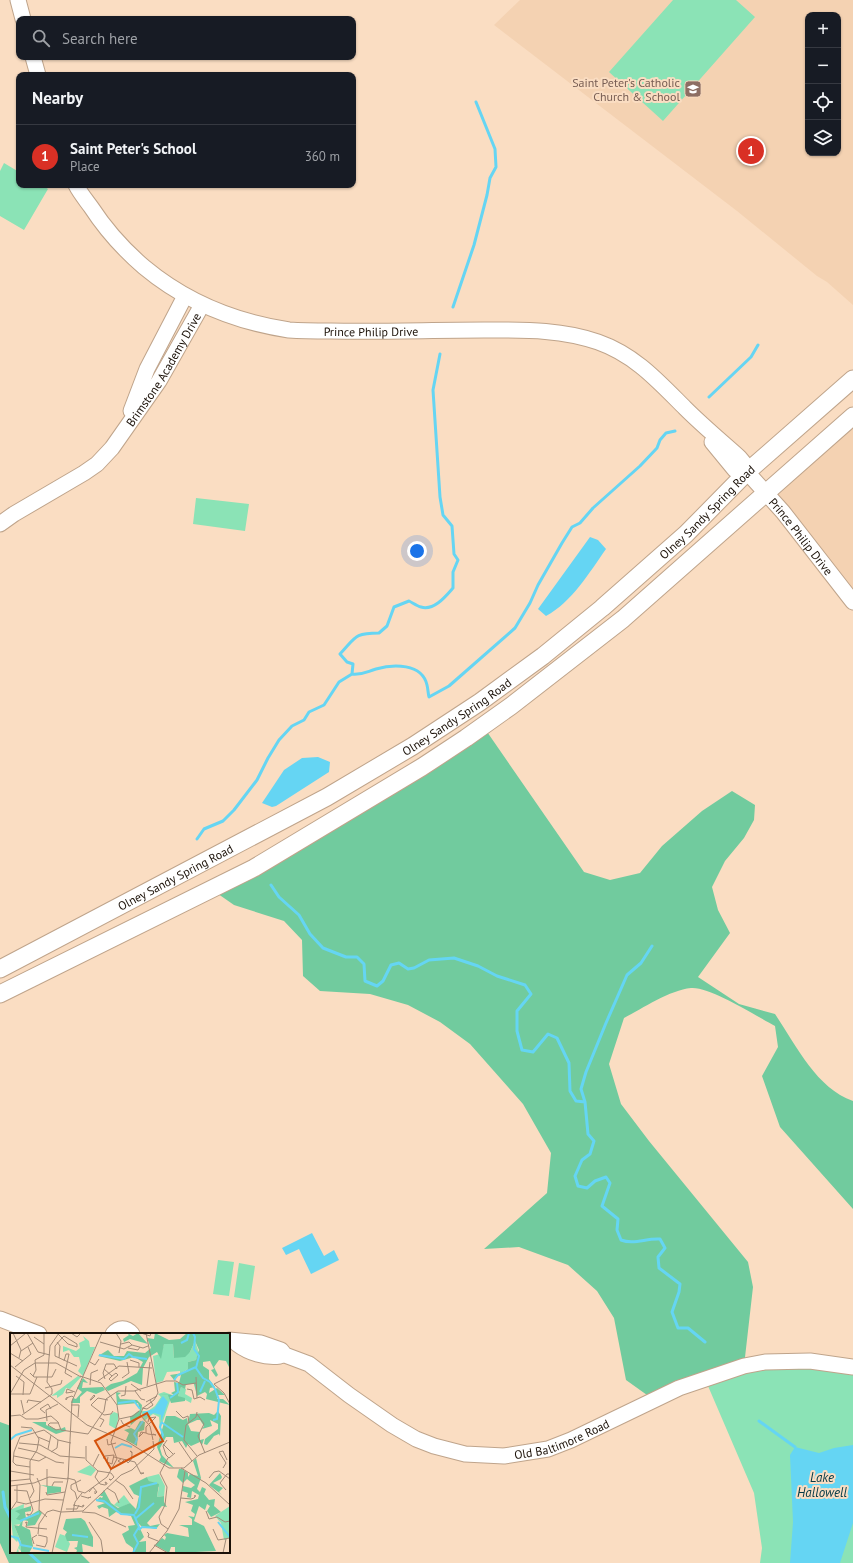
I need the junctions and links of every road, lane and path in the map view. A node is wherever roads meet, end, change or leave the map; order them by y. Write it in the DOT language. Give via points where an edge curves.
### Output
graph roads {
  1 [pos="18,0"];
  2 [pos="22,16"];
  3 [pos="34,60"];
  4 [pos="37,72"];
  5 [pos="78,188"];
  6 [pos="185,296"];
  7 [pos="202,305"];
  8 [pos="853,379"];
  9 [pos="853,416"];
  10 [pos="123,432"];
  11 [pos="748,472"];
  12 [pos="766,493"];
  13 [pos="0,524"];
  14 [pos="853,602"];
  15 [pos="0,969"];
  16 [pos="0,994"];
  17 [pos="0,1319"];
  18 [pos="36,1333"];
  19 [pos="114,1333"];
  20 [pos="131,1333"];
  21 [pos="231,1340"];
  22 [pos="853,1367"];
  1 -- 2 [label="street"];
  3 -- 4 [label="street"];
  5 -- 6 [label="street, Prince Philip Drive" via="105,228 129,255"];
  6 -- 7 [label="street, Prince Philip Drive"];
  6 -- 10 [label="street, Brimstone Academy Drive" via="147,369"];
  7 -- 10 [label="street, Brimstone Academy Drive" via="159,381"];
  7 -- 11 [label="street, Prince Philip Drive" via="237,318 290,330 526,330 568,333 599,342 628,357 658,379 692,415 722,456 736,470"];
  8 -- 11 [label="main road, Olney Sandy Spring Road"];
  9 -- 12 [label="main road, Olney Sandy Spring Road"];
  10 -- 13 [label="street, Brimstone Academy Drive" via="97,464"];
  11 -- 12 [label="street, Prince Philip Drive"];
  11 -- 15 [label="main road, Olney Sandy Spring Road" via="686,534 602,608 543,656 480,702 413,746 327,797"];
  12 -- 14 [label="street, Prince Philip Drive"];
  12 -- 16 [label="main road, Olney Sandy Spring Road" via="623,619 511,706 445,752 254,868"];
  17 -- 18 [label="street"];
  19 -- 20 [label="street" via="122,1328"];
  21 -- 22 [label="street, Old Baltimore Road" via="246,1351 273,1357 285,1355 310,1364 355,1399 416,1439 465,1454 504,1456 548,1449 679,1388 744,1366 765,1362 810,1361"];
}
